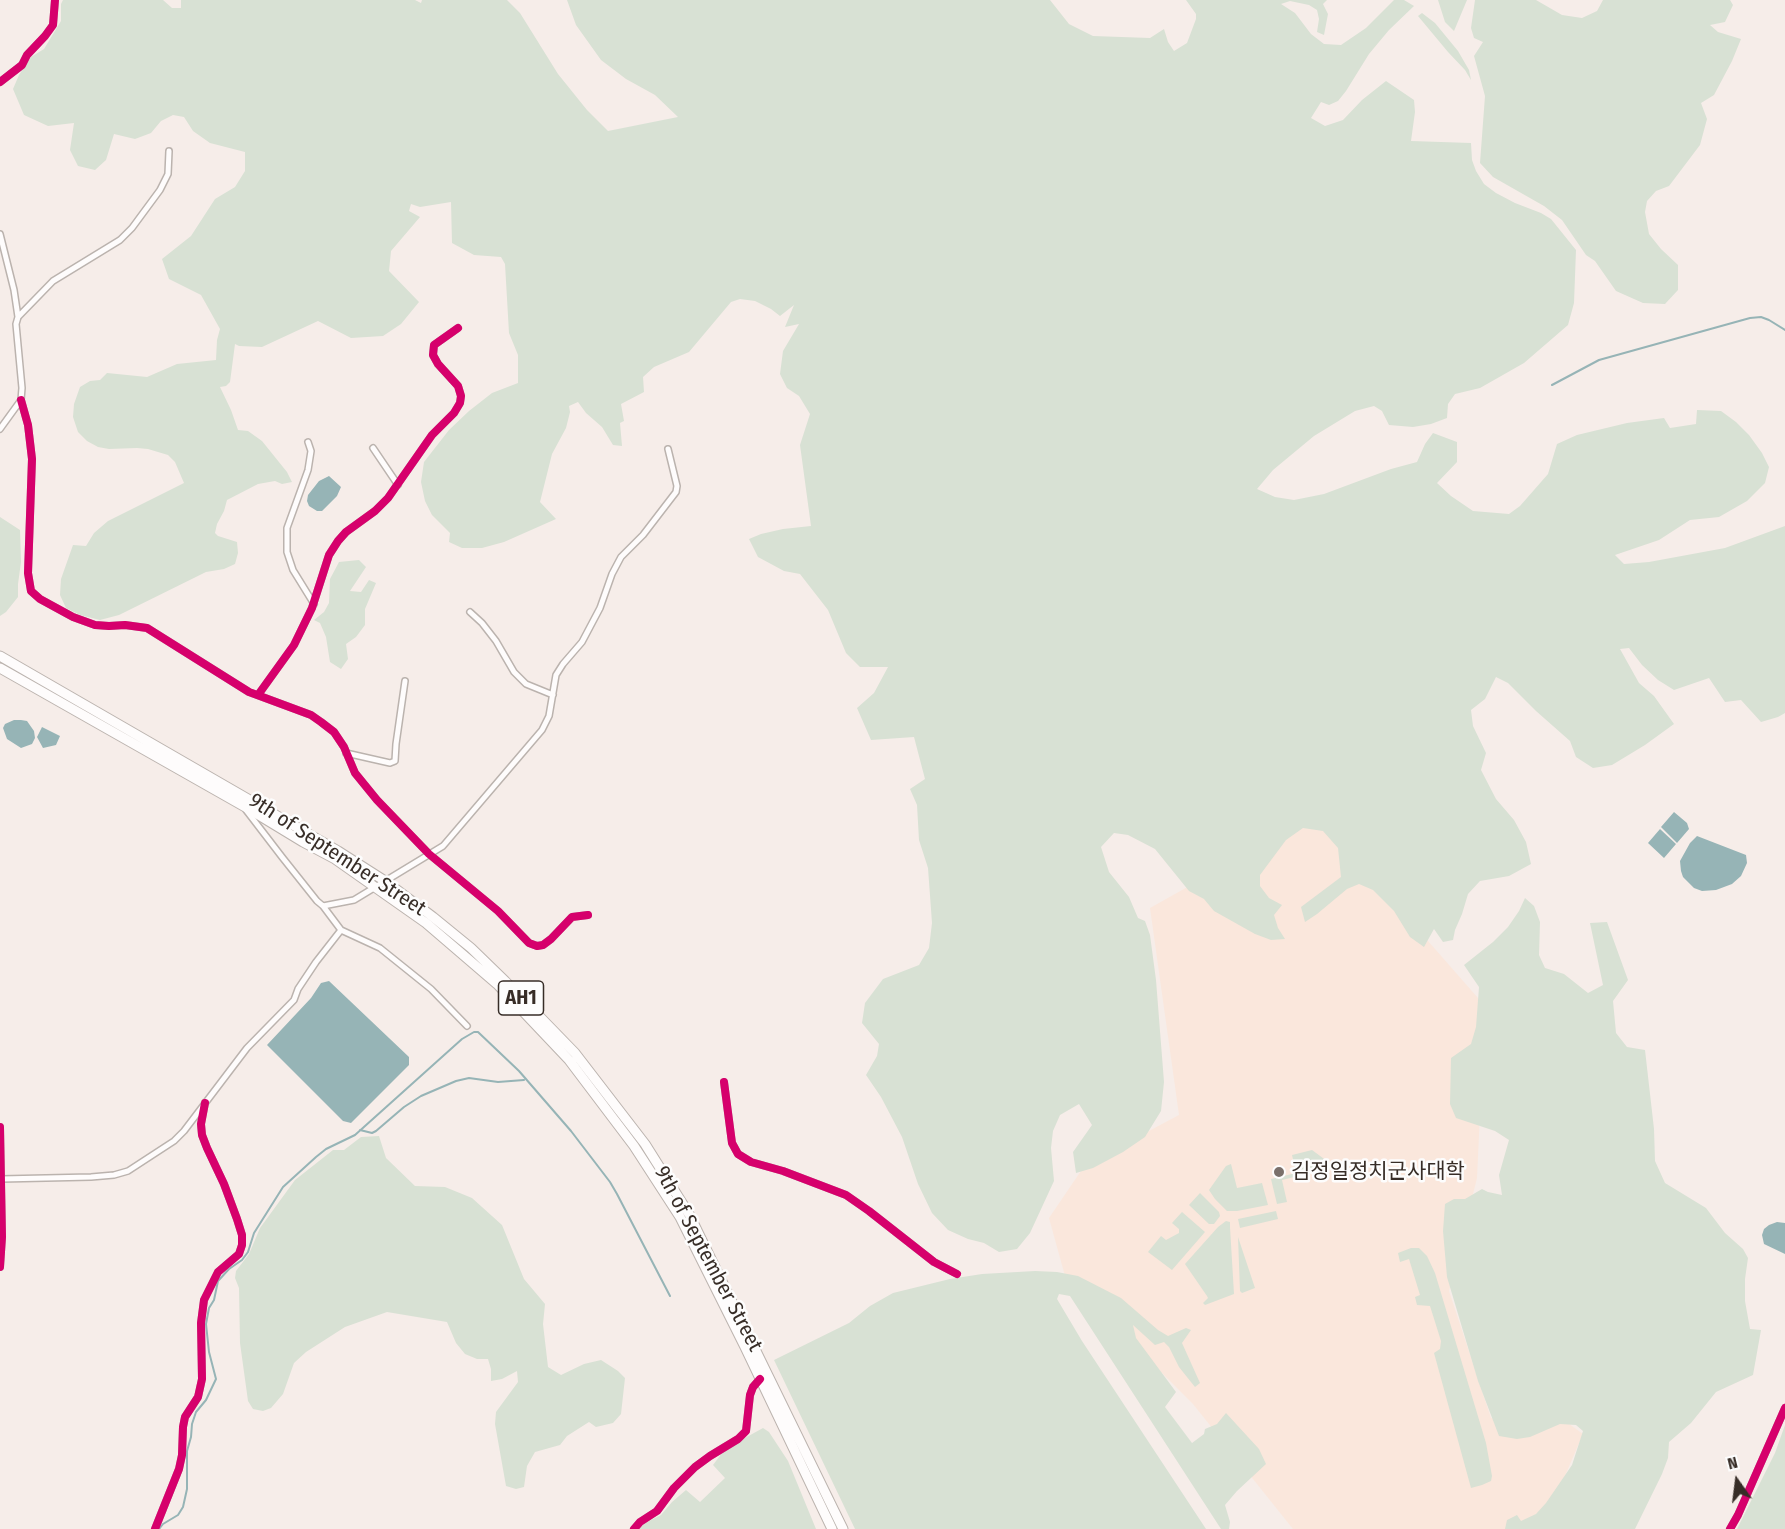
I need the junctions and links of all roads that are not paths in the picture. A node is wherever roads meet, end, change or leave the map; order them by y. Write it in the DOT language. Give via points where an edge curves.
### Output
graph roads {
  1 [pos="55,0"];
  2 [pos="0,82"];
  3 [pos="169,151"];
  4 [pos="0,234"];
  5 [pos="18,317"];
  6 [pos="458,328"];
  7 [pos="21,400"];
  8 [pos="0,429"];
  9 [pos="308,442"];
  10 [pos="373,448"];
  11 [pos="668,449"];
  12 [pos="398,485"];
  13 [pos="314,604"];
  14 [pos="470,612"];
  15 [pos="0,656"];
  16 [pos="0,668"];
  17 [pos="405,681"];
  18 [pos="258,695"];
  19 [pos="553,695"];
  20 [pos="346,753"];
  21 [pos="242,804"];
  22 [pos="429,854"];
  23 [pos="385,881"];
  24 [pos="376,887"];
  25 [pos="323,906"];
  26 [pos="588,915"];
  27 [pos="341,930"];
  28 [pos="467,1026"];
  29 [pos="724,1082"];
  30 [pos="205,1103"];
  31 [pos="0,1127"];
  32 [pos="2,1179"];
  33 [pos="0,1267"];
  34 [pos="957,1274"];
  35 [pos="760,1379"];
  36 [pos="1785,1408"];
  37 [pos="155,1529"];
  38 [pos="634,1529"];
  39 [pos="832,1529"];
  40 [pos="843,1529"];
  41 [pos="1730,1529"];
  1 -- 2 [label="street" via="53,25 22,65"];
  3 -- 5 [label="street" via="168,174 132,228 120,240 53,281"];
  4 -- 5 [label="street"];
  5 -- 7 [label="street"];
  6 -- 12 [label="street" via="434,345 433,355 458,386 460,403 432,435"];
  7 -- 8 [label="street"];
  7 -- 18 [label="street" via="32,459 28,573 31,591 40,600 95,625 147,628"];
  9 -- 13 [label="street" via="308,470 287,528 293,570"];
  10 -- 12 [label="street"];
  11 -- 19 [label="street" via="676,492 621,557 582,642 556,675"];
  12 -- 13 [label="street" via="375,511 338,541 329,555"];
  13 -- 18 [label="street" via="294,645"];
  14 -- 19 [label="street" via="526,684"];
  15 -- 23 [label="highway, 9th of September Street / AH1" via="304,830"];
  16 -- 21 [label="highway, 9th of September Street / AH1"];
  17 -- 20 [label="street" via="396,760 390,763"];
  18 -- 20 [label="street" via="311,715 334,732"];
  19 -- 22 [label="street" via="542,730 453,836"];
  20 -- 22 [label="street" via="355,773 377,800"];
  21 -- 24 [label="highway, 9th of September Street / AH1"];
  21 -- 25 [label="street"];
  22 -- 23 [label="street"];
  22 -- 26 [label="street" via="498,911 529,943 543,945 572,917"];
  23 -- 24 [label="street"];
  23 -- 40 [label="highway, 9th of September Street / AH1" via="471,948 506,981 575,1053 645,1144 689,1214"];
  24 -- 25 [label="street" via="354,900"];
  24 -- 35 [label="highway, 9th of September Street / AH1" via="426,923 497,984 569,1060 634,1146 680,1217"];
  25 -- 27 [label="street"];
  27 -- 28 [label="street" via="387,953 431,989"];
  27 -- 30 [label="street" via="294,1000 247,1048"];
  29 -- 34 [label="street" via="732,1143 738,1154 846,1195 934,1262"];
  30 -- 32 [label="street" via="174,1141 128,1171 91,1177"];
  30 -- 37 [label="street" via="202,1135 237,1219 242,1245 239,1254 218,1272 204,1300 202,1379 198,1397 185,1417 179,1469"];
  31 -- 32 [label="street"];
  32 -- 33 [label="street"];
  35 -- 38 [label="street" via="750,1395 746,1431 695,1467 657,1511"];
  35 -- 39 [label="highway, 9th of September Street / AH1"];
  36 -- 41 [label="street"];
}
